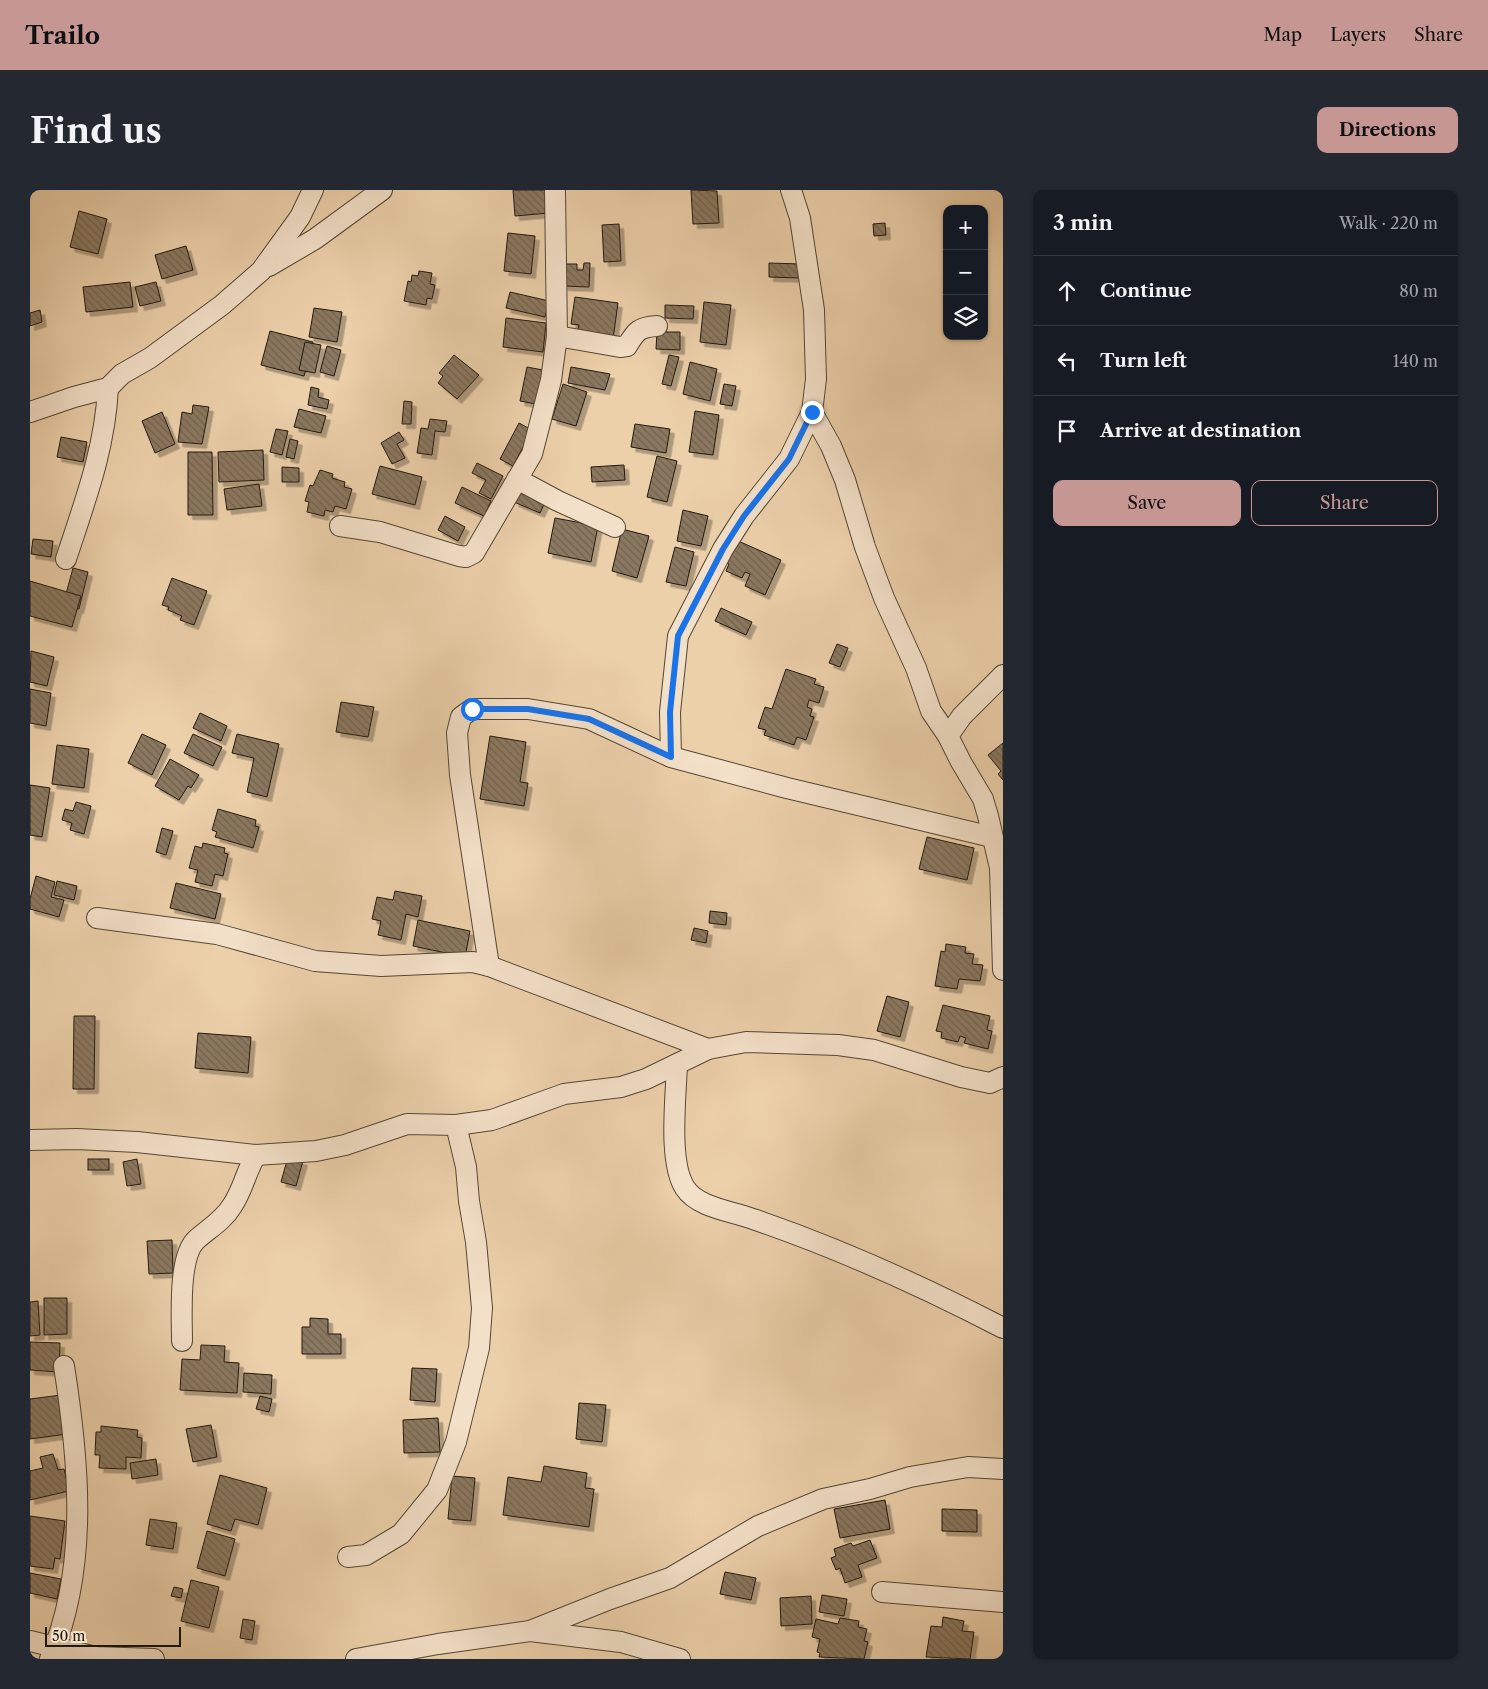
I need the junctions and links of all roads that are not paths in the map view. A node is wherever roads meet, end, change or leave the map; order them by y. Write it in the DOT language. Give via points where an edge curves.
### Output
graph roads {
  1 [pos="313,190"];
  2 [pos="382,190"];
  3 [pos="555,190"];
  4 [pos="791,190"];
  5 [pos="261,271"];
  6 [pos="657,326"];
  7 [pos="557,336"];
  8 [pos="108,388"];
  9 [pos="30,412"];
  10 [pos="812,412"];
  11 [pos="517,479"];
  12 [pos="340,526"];
  13 [pos="615,527"];
  14 [pos="66,559"];
  15 [pos="1003,674"];
  16 [pos="948,736"];
  17 [pos="671,757"];
  18 [pos="992,837"];
  19 [pos="97,918"];
  20 [pos="489,966"];
  21 [pos="1003,970"];
  22 [pos="708,1049"];
  23 [pos="677,1064"];
  24 [pos="1003,1076"];
  25 [pos="456,1125"];
  26 [pos="31,1134"];
  27 [pos="256,1154"];
  28 [pos="1003,1328"];
  29 [pos="182,1341"];
  30 [pos="64,1366"];
  31 [pos="1003,1469"];
  32 [pos="348,1557"];
  33 [pos="882,1592"];
  34 [pos="1003,1602"];
  35 [pos="530,1631"];
  36 [pos="30,1641"];
  37 [pos="53,1653"];
  38 [pos="154,1659"];
  39 [pos="356,1659"];
  40 [pos="680,1659"];
  1 -- 5 [label="street" via="300,217"];
  2 -- 5 [label="street" via="315,239"];
  3 -- 7 [label="street"];
  4 -- 10 [label="street" via="800,218 814,310 816,379"];
  5 -- 8 [label="street" via="189,331 122,374"];
  6 -- 7 [label="street" via="642,327 627,346 620,347"];
  7 -- 11 [label="street" via="551,380 532,454"];
  8 -- 9 [label="street"];
  8 -- 14 [label="street" via="106,422 96,466"];
  10 -- 16 [label="street" via="845,480 865,546 931,711"];
  10 -- 17 [label="street" via="789,459 744,516 723,549 678,636 670,712"];
  11 -- 12 [label="street" via="474,554 466,557 380,532"];
  11 -- 13 [label="street"];
  15 -- 16 [label="street" via="962,716"];
  16 -- 18 [label="street" via="983,799"];
  17 -- 18 [label="street"];
  17 -- 20 [label="street" via="589,719 528,709 472,709 461,717 457,732 460,775"];
  18 -- 21 [label="street" via="1000,868"];
  19 -- 20 [label="street" via="217,934 315,961 382,966 473,962"];
  20 -- 22 [label="street"];
  22 -- 23 [label="street"];
  22 -- 24 [label="street" via="746,1042 838,1045 874,1050 990,1083"];
  23 -- 25 [label="street" via="621,1087 564,1094 492,1120"];
  23 -- 28 [label="street" via="676,1170 686,1190 710,1206 752,1218 841,1254"];
  25 -- 27 [label="street" via="407,1124 316,1151"];
  25 -- 32 [label="street" via="466,1167 482,1308 479,1348 456,1442 437,1490 400,1534 366,1555"];
  26 -- 27 [label="street"];
  27 -- 29 [label="street" via="232,1206 191,1247 183,1295"];
  30 -- 37 [label="street" via="74,1430 77,1514 69,1594"];
  31 -- 35 [label="street" via="968,1467 910,1477 823,1499 758,1526 670,1578"];
  33 -- 34 [label="street"];
  35 -- 39 [label="street"];
  35 -- 40 [label="street" via="621,1642"];
  36 -- 37 [label="street"];
  37 -- 38 [label="street"];
}
